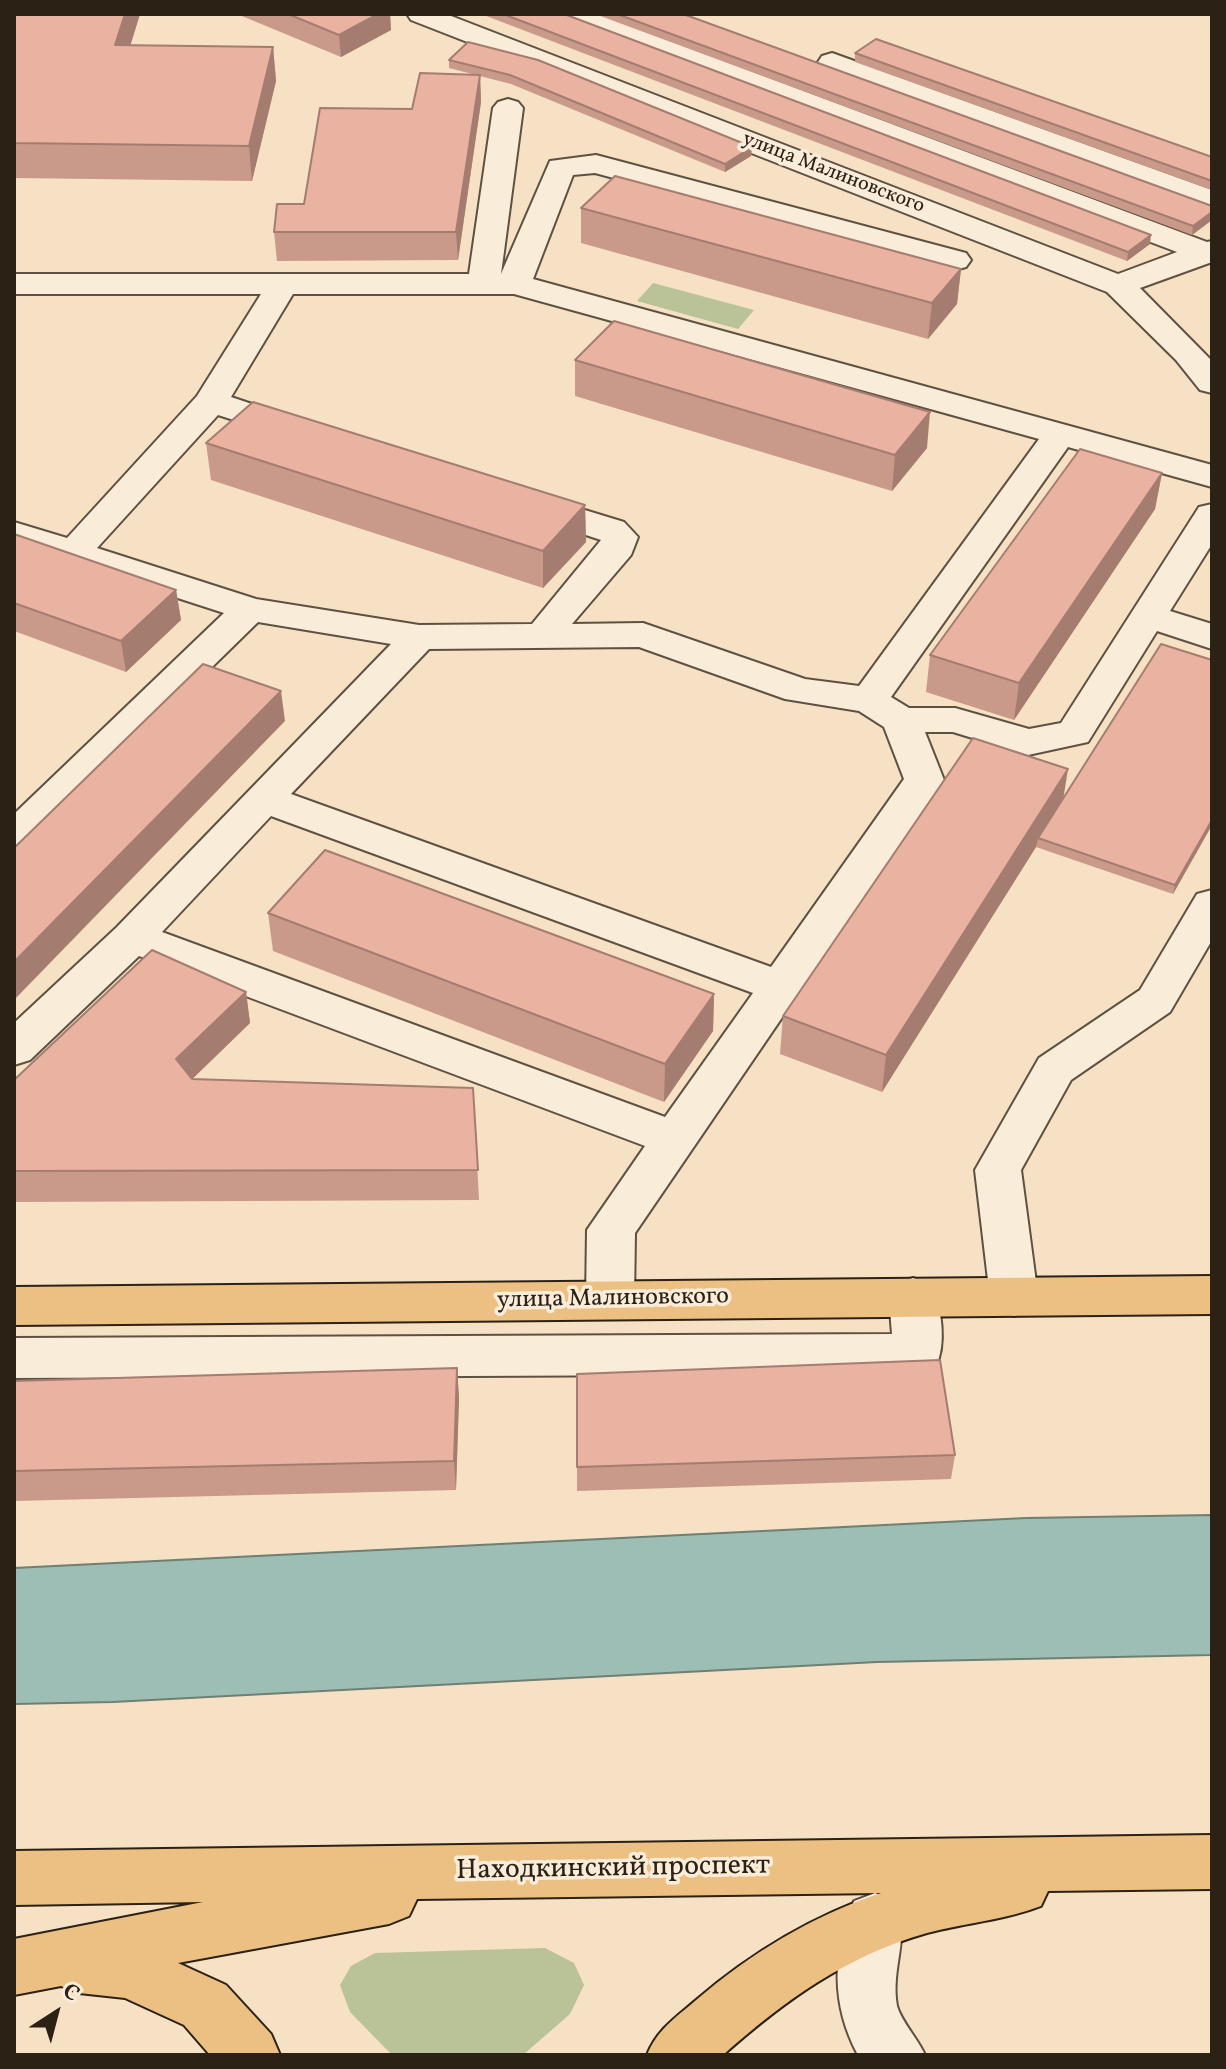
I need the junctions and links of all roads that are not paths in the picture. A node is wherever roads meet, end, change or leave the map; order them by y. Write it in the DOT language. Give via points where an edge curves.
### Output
graph roads {
  1 [pos="421,14"];
  2 [pos="572,14"];
  3 [pos="832,62"];
  4 [pos="508,108"];
  5 [pos="1212,201"];
  6 [pos="1210,251"];
  7 [pos="955,260"];
  8 [pos="14,284"];
  9 [pos="283,284"];
  10 [pos="500,284"];
  11 [pos="1118,285"];
  12 [pos="1200,353"];
  13 [pos="1212,383"];
  14 [pos="211,402"];
  15 [pos="1061,432"];
  16 [pos="329,440"];
  17 [pos="1212,476"];
  18 [pos="492,492"];
  19 [pos="1212,515"];
  20 [pos="14,533"];
  21 [pos="73,553"];
  22 [pos="250,609"];
  23 [pos="1149,616"];
  24 [pos="543,635"];
  25 [pos="419,637"];
  26 [pos="1212,637"];
  27 [pos="885,710"];
  28 [pos="264,799"];
  29 [pos="14,837"];
  30 [pos="1212,904"];
  31 [pos="132,937"];
  32 [pos="780,987"];
  33 [pos="14,1049"];
  34 [pos="675,1139"];
  35 [pos="1212,1295"];
  36 [pos="913,1297"];
  37 [pos="1014,1297"];
  38 [pos="610,1300"];
  39 [pos="14,1306"];
  40 [pos="14,1358"];
  41 [pos="1197,1862"];
  42 [pos="589,1870"];
  43 [pos="14,1878"];
  44 [pos="875,1920"];
  45 [pos="25,1961"];
  46 [pos="250,2055"];
  47 [pos="677,2055"];
  48 [pos="895,2055"];
  1 -- 11 [label="street, улица Малиновского"];
  2 -- 6 [label="street"];
  3 -- 5 [label="street"];
  4 -- 10 [label="street"];
  6 -- 11 [label="street"];
  7 -- 10 [label="street" via="596,164 566,164"];
  8 -- 9 [label="street"];
  9 -- 10 [label="street"];
  9 -- 14 [label="street"];
  10 -- 15 [label="street"];
  11 -- 12 [label="street, улица Малиновского"];
  12 -- 13 [label="street, улица Малиновского"];
  14 -- 16 [label="street"];
  14 -- 21 [label="street"];
  15 -- 17 [label="street"];
  15 -- 27 [label="street"];
  18 -- 24 [label="street" via="620,537 618,547"];
  19 -- 23 [label="street"];
  20 -- 21 [label="street"];
  21 -- 22 [label="street"];
  22 -- 25 [label="street"];
  22 -- 29 [label="street"];
  23 -- 26 [label="street"];
  23 -- 27 [label="street" via="1074,733 1028,742 955,720"];
  24 -- 25 [label="street"];
  24 -- 27 [label="street" via="643,635 799,690"];
  25 -- 28 [label="street"];
  27 -- 32 [label="street" via="924,780"];
  28 -- 31 [label="street"];
  28 -- 32 [label="street"];
  30 -- 37 [label="street" via="1155,1001 1055,1069 998,1170"];
  31 -- 33 [label="street"];
  31 -- 34 [label="street"];
  32 -- 34 [label="street"];
  34 -- 38 [label="street" via="611,1230"];
  35 -- 37 [label="main road, улица Малиновского"];
  36 -- 37 [label="main road, улица Малиновского"];
  36 -- 38 [label="main road, улица Малиновского"];
  36 -- 40 [label="street" via="918,1354"];
  38 -- 39 [label="main road, улица Малиновского"];
  41 -- 42 [label="main road, Находкинский проспект"];
  41 -- 44 [label="main road" via="969,1895"];
  42 -- 43 [label="main road, Находкинский проспект"];
  42 -- 45 [label="main road" via="336,1904"];
  44 -- 47 [label="main road" via="789,1964"];
  44 -- 48 [label="street" via="863,1983 878,2037"];
  45 -- 46 [label="main road" via="129,1970 205,2005"];
}
